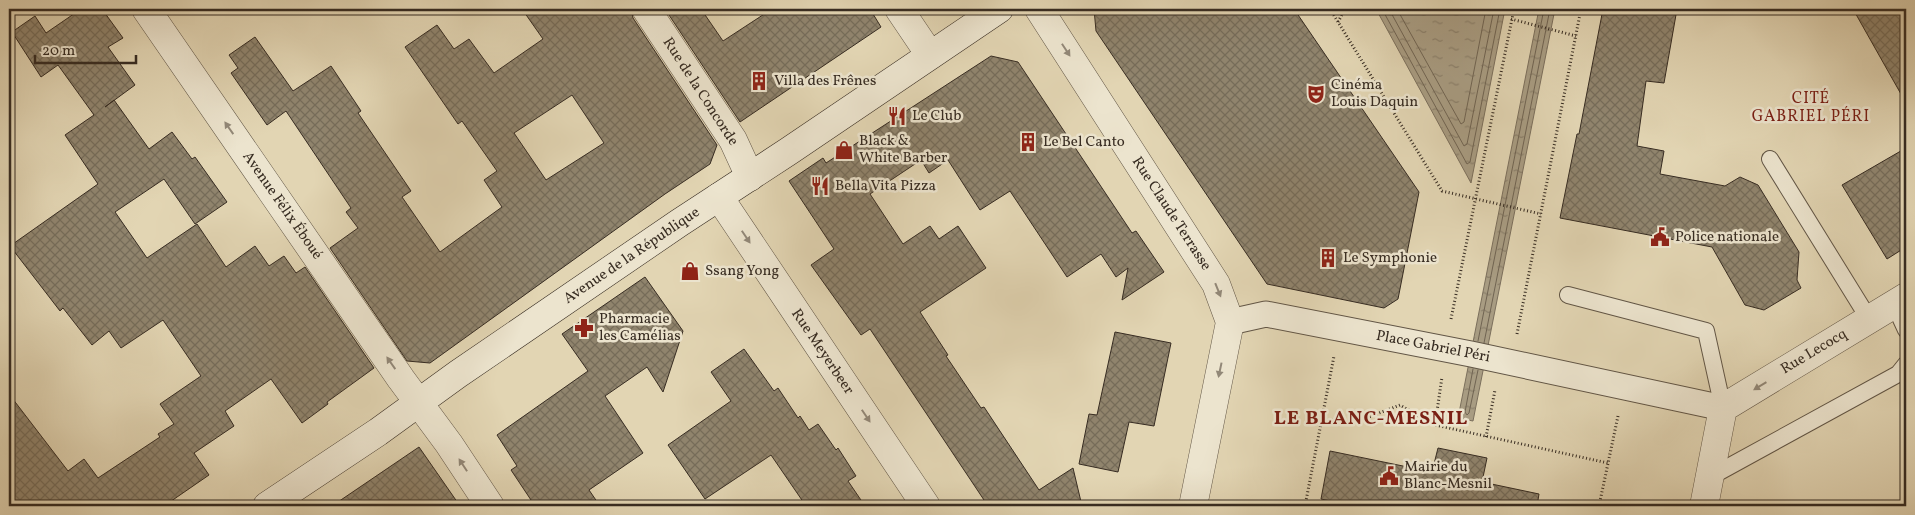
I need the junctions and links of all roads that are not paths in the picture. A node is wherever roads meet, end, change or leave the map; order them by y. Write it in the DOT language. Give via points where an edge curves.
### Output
graph roads {
  1 [pos="146,9"];
  2 [pos="646,9"];
  3 [pos="900,9"];
  4 [pos="999,9"];
  5 [pos="1040,9"];
  6 [pos="930,55"];
  7 [pos="1770,159"];
  8 [pos="750,177"];
  9 [pos="719,197"];
  10 [pos="1568,295"];
  11 [pos="1900,300"];
  12 [pos="1869,319"];
  13 [pos="1230,322"];
  14 [pos="1906,330"];
  15 [pos="1906,364"];
  16 [pos="419,403"];
  17 [pos="1723,408"];
  18 [pos="1710,477"];
  19 [pos="267,506"];
  20 [pos="490,506"];
  21 [pos="926,506"];
  22 [pos="1192,506"];
  23 [pos="1704,506"];
  16 -- 1 [label="street, Avenue Félix Éboué, one-way"];
  2 -- 8 [label="street, Rue de la Concorde" via="733,140"];
  3 -- 6 [label="street"];
  4 -- 6 [label="street, Avenue de la République"];
  5 -- 13 [label="street, Rue Claude Terrasse, one-way" via="1216,284"];
  6 -- 8 [label="street, Avenue de la République"];
  7 -- 12 [label="lane"];
  8 -- 9 [label="street, Avenue de la République"];
  9 -- 16 [label="street, Avenue de la République"];
  9 -- 21 [label="street, Rue Meyerbeer, one-way"];
  10 -- 17 [label="lane" via="1706,331"];
  11 -- 12 [label="street, Rue Lecocq"];
  11 -- 14 [label="lane"];
  12 -- 17 [label="street, Rue Lecocq, one-way"];
  13 -- 17 [label="street, Place Gabriel Péri" via="1266,314"];
  13 -- 22 [label="street, one-way"];
  15 -- 18 [label="lane" via="1898,374"];
  16 -- 19 [label="street, Avenue de la République"];
  20 -- 16 [label="street, Avenue Félix Éboué, one-way"];
  17 -- 18 [label="street"];
  18 -- 23 [label="street"];
}
